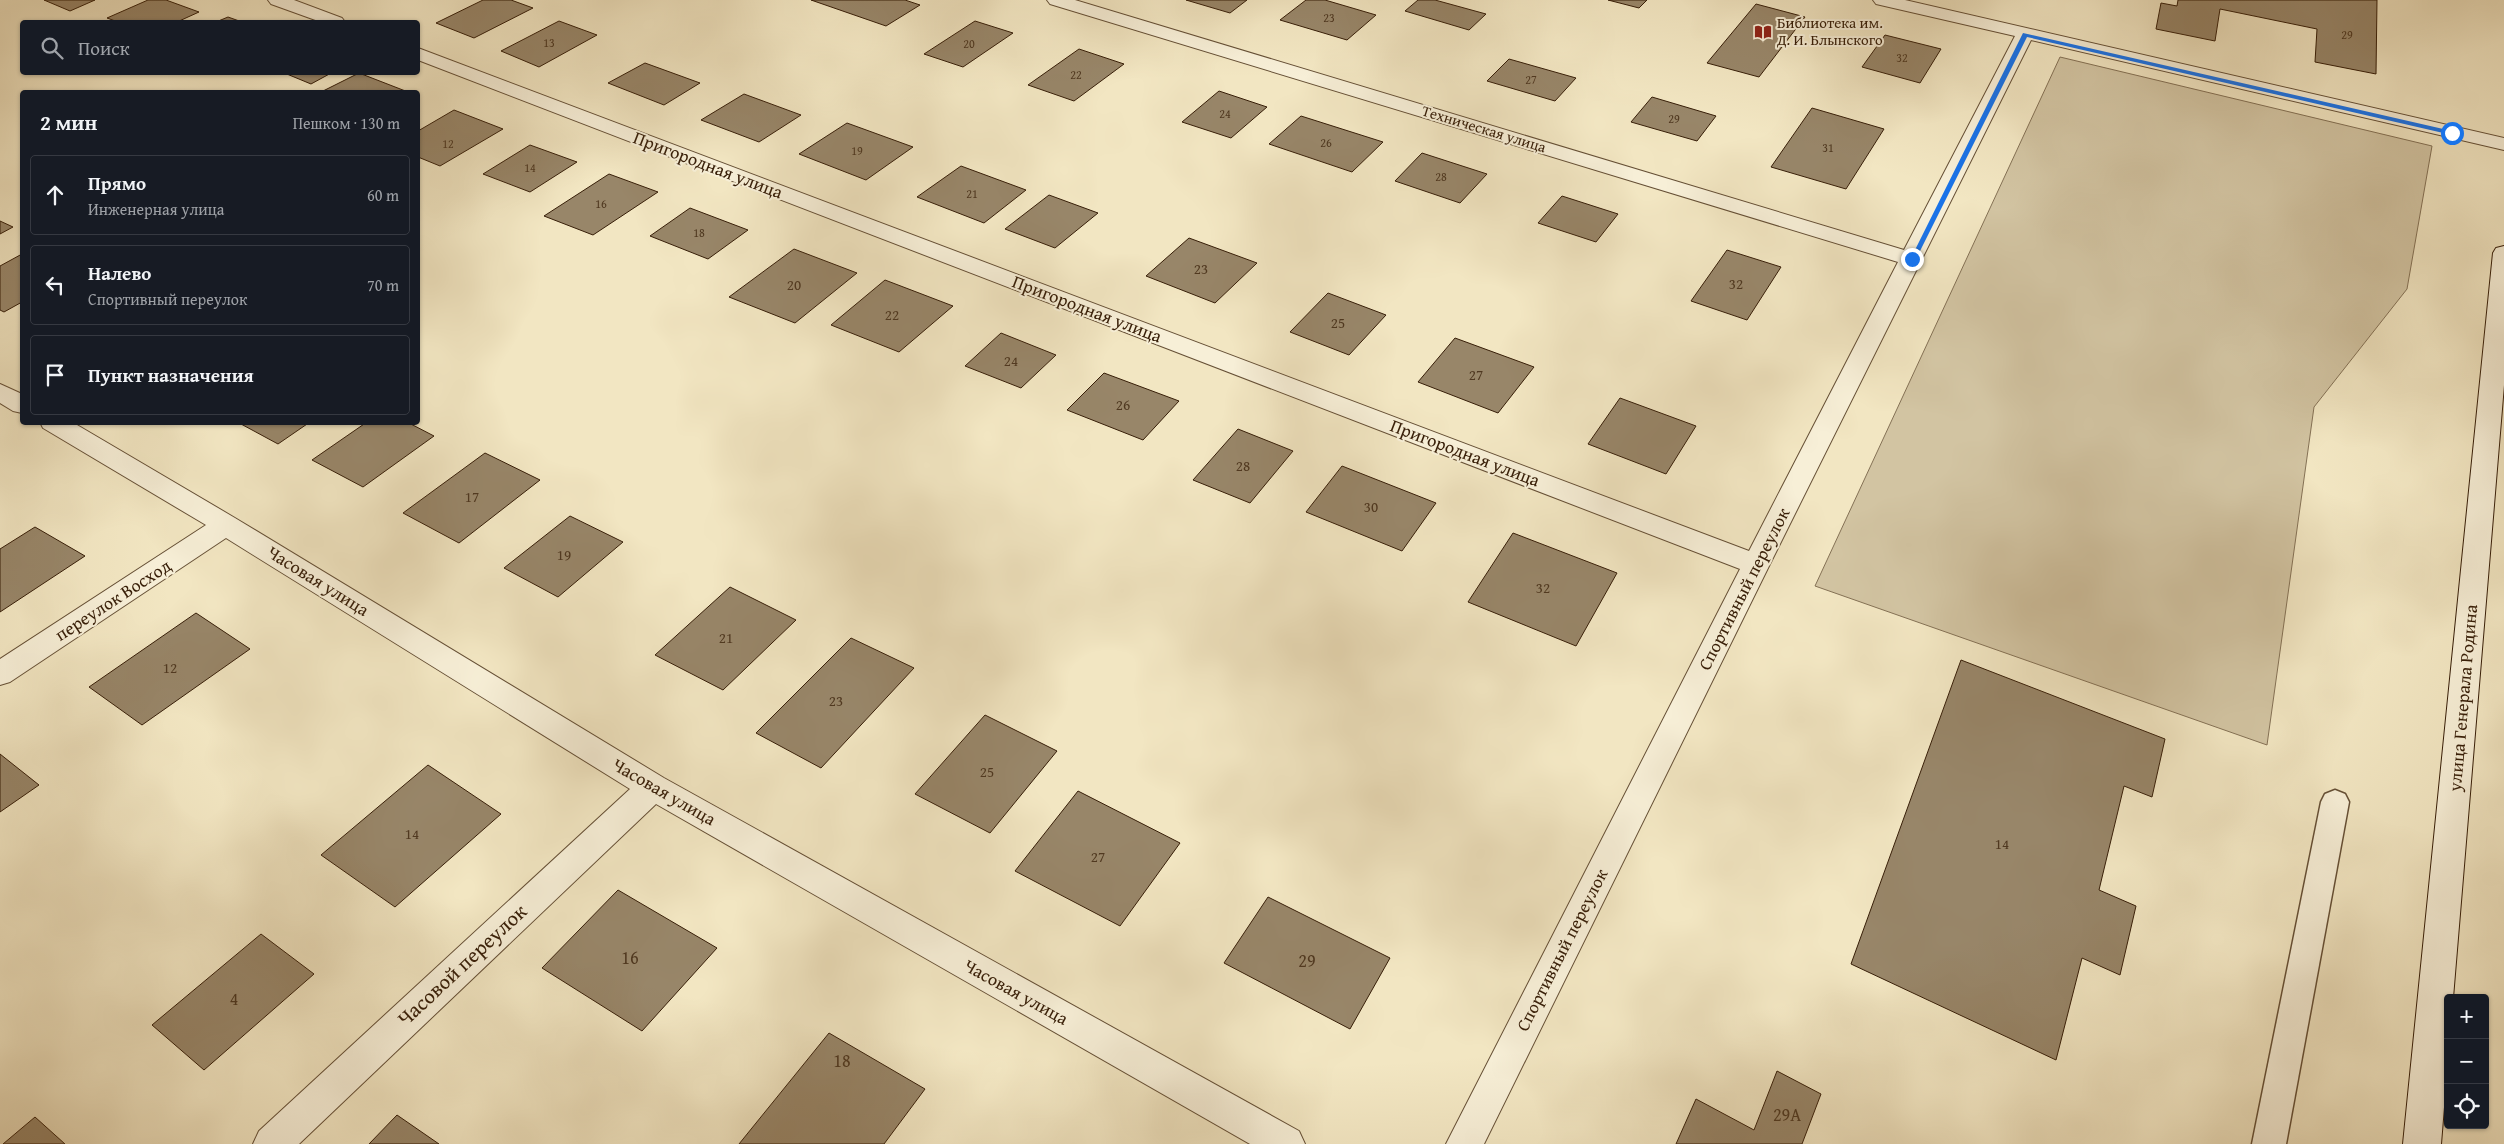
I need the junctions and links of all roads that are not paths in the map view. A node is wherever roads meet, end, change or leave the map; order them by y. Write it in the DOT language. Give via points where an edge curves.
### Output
graph roads {
  1 [pos="276,0"];
  2 [pos="1056,0"];
  3 [pos="1882,0"];
  4 [pos="331,20"];
  5 [pos="2025,34"];
  6 [pos="420,55"];
  7 [pos="2504,144"];
  8 [pos="2504,253"];
  9 [pos="1912,259"];
  10 [pos="0,392"];
  11 [pos="20,404"];
  12 [pos="57,425"];
  13 [pos="226,525"];
  14 [pos="1756,564"];
  15 [pos="0,674"];
  16 [pos="653,787"];
  17 [pos="2335,802"];
  18 [pos="272,1144"];
  19 [pos="1286,1144"];
  20 [pos="1465,1144"];
  21 [pos="2269,1144"];
  22 [pos="2422,1144"];
  1 -- 4 [label="street"];
  2 -- 9 [label="street, Техническая улица"];
  3 -- 5 [label="street"];
  5 -- 7 [label="street"];
  5 -- 9 [label="street, Спортивный переулок"];
  6 -- 14 [label="street, Пригородная улица"];
  8 -- 22 [label="street, улица Генерала Родина"];
  9 -- 14 [label="street, Спортивный переулок"];
  10 -- 11 [label="street"];
  12 -- 13 [label="street, Часовая улица"];
  13 -- 15 [label="street, переулок Восход"];
  13 -- 16 [label="street, Часовая улица"];
  14 -- 20 [label="street, Спортивный переулок"];
  16 -- 18 [label="street, Часовой переулок"];
  16 -- 19 [label="street, Часовая улица"];
  17 -- 21 [label="lane"];
}
